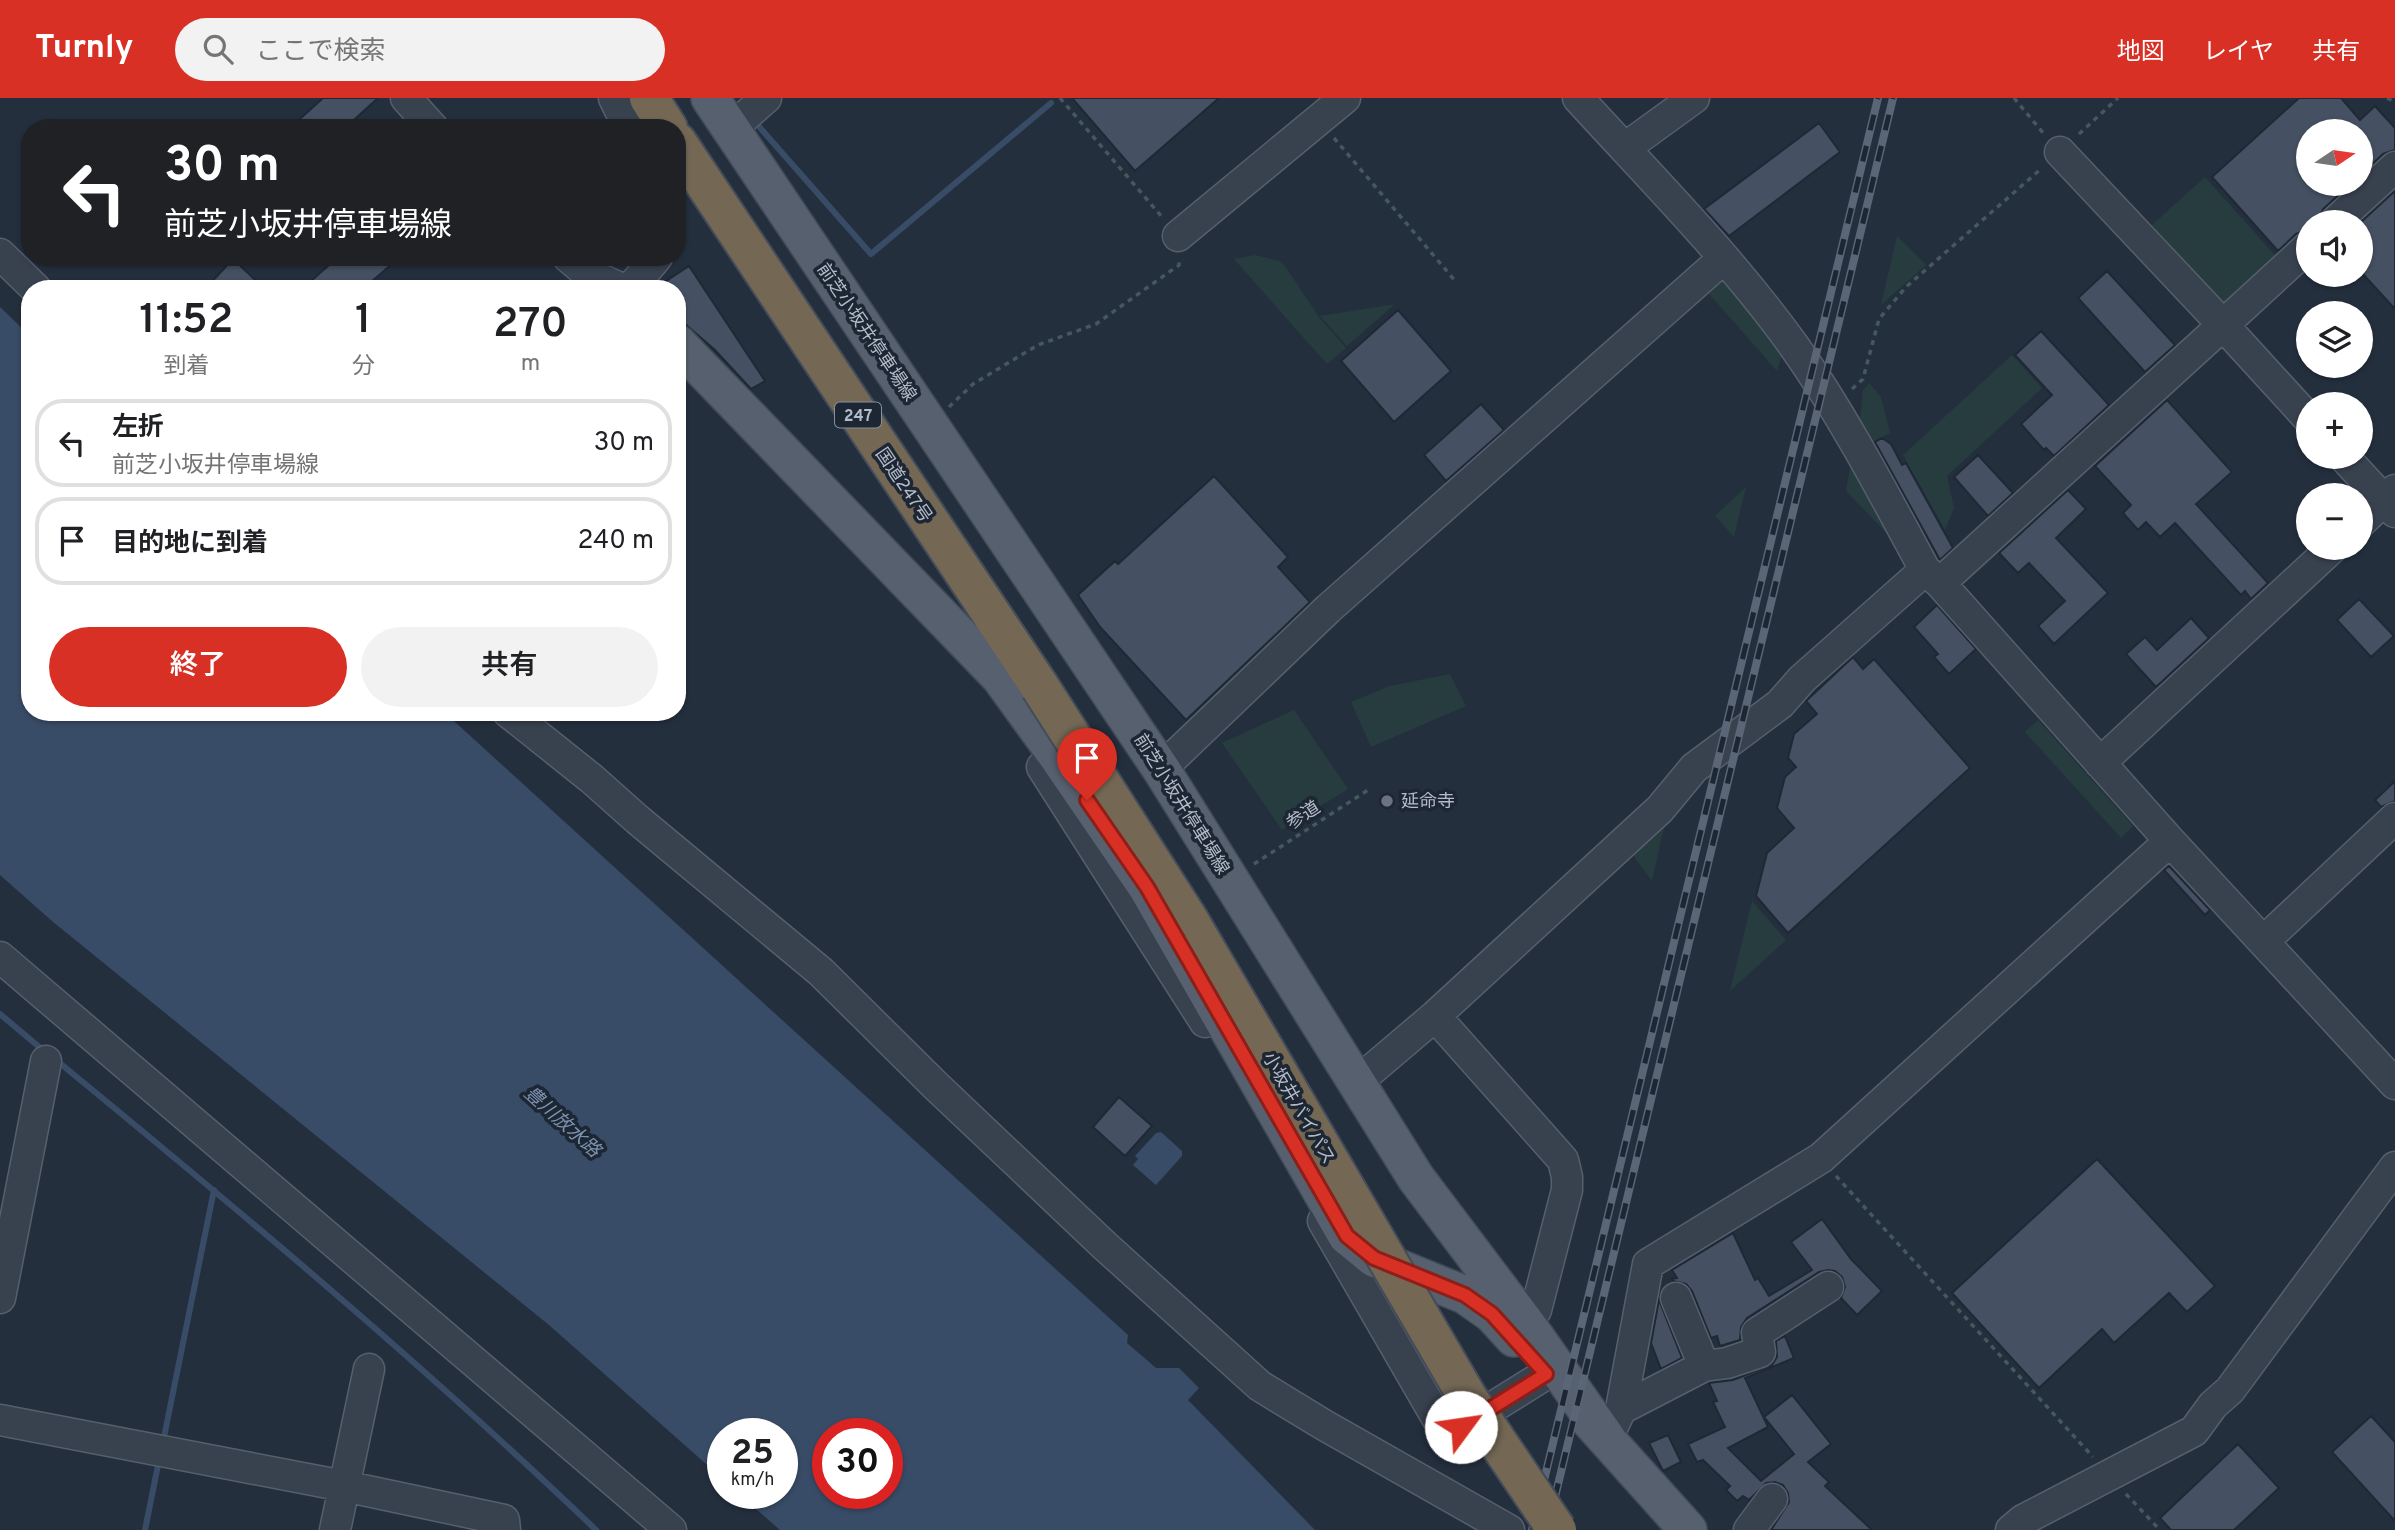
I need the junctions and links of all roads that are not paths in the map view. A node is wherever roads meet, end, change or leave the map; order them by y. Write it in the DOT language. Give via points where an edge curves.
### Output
graph roads {
  1 [pos="406,98"];
  2 [pos="614,98"];
  3 [pos="649,98"];
  4 [pos="710,98"];
  5 [pos="766,98"];
  6 [pos="1345,98"];
  7 [pos="1578,98"];
  8 [pos="1694,98"];
  9 [pos="425,119"];
  10 [pos="624,119"];
  11 [pos="662,119"];
  12 [pos="731,129"];
  13 [pos="1625,148"];
  14 [pos="2060,152"];
  15 [pos="686,156"];
  16 [pos="2395,167"];
  17 [pos="2348,210"];
  18 [pos="0,231"];
  19 [pos="1178,236"];
  20 [pos="1724,258"];
  21 [pos="2296,258"];
  22 [pos="7,260"];
  23 [pos="579,266"];
  24 [pos="649,266"];
  25 [pos="27,280"];
  26 [pos="602,280"];
  27 [pos="638,280"];
  28 [pos="2223,325"];
  29 [pos="686,351"];
  30 [pos="2296,405"];
  31 [pos="2357,469"];
  32 [pos="2391,501"];
  33 [pos="2373,514"];
  34 [pos="2319,560"];
  35 [pos="1933,577"];
  36 [pos="1040,687"];
  37 [pos="519,721"];
  38 [pos="1058,757"];
  39 [pos="2100,763"];
  40 [pos="1161,769"];
  41 [pos="2395,818"];
  42 [pos="2170,841"];
  43 [pos="2264,941"];
  44 [pos="0,957"];
  45 [pos="1434,1016"];
  46 [pos="46,1061"];
  47 [pos="1356,1083"];
  48 [pos="2395,1084"];
  49 [pos="2395,1167"];
  50 [pos="1828,1287"];
  51 [pos="0,1298"];
  52 [pos="1676,1298"];
  53 [pos="1527,1325"];
  54 [pos="1704,1366"];
  55 [pos="369,1369"];
  56 [pos="1546,1374"];
  57 [pos="0,1420"];
  58 [pos="1614,1424"];
  59 [pos="344,1486"];
  60 [pos="1772,1499"];
  61 [pos="335,1530"];
  62 [pos="505,1530"];
  63 [pos="671,1530"];
  64 [pos="1509,1530"];
  65 [pos="1557,1530"];
  66 [pos="1688,1530"];
  67 [pos="1749,1530"];
  68 [pos="2011,1530"];
  1 -- 9 [label="street"];
  2 -- 10 [label="street"];
  3 -- 11 [label="highway"];
  4 -- 12 [label="main road, 前芝小坂井停車場線"];
  5 -- 12 [label="street"];
  6 -- 19 [label="street"];
  7 -- 13 [label="street"];
  8 -- 13 [label="street"];
  12 -- 40 [label="main road, 前芝小坂井停車場線"];
  13 -- 20 [label="street"];
  14 -- 28 [label="street"];
  15 -- 36 [label="highway, 国道247号 / 247"];
  16 -- 17 [label="street"];
  18 -- 22 [label="street" via="11,248"];
  20 -- 35 [label="street" via="1793,345 1844,422"];
  20 -- 40 [label="street" via="1328,609"];
  21 -- 28 [label="street"];
  22 -- 25 [label="street"];
  23 -- 26 [label="street"];
  24 -- 27 [label="street"];
  28 -- 30 [label="street"];
  28 -- 35 [label="street"];
  29 -- 38 [label="main road, 前芝小坂井停車場線" via="1000,677"];
  31 -- 32 [label="street"];
  32 -- 33 [label="street"];
  34 -- 39 [label="street"];
  35 -- 39 [label="street"];
  35 -- 45 [label="street" via="1801,679 1780,704 1694,768 1660,809"];
  36 -- 65 [label="highway, 小坂井バイパス / 247, bridge" via="1189,920 1468,1398"];
  37 -- 64 [label="street" via="821,972 1105,1246 1260,1385"];
  38 -- 56 [label="main road, 前芝小坂井停車場線" via="1147,887 1347,1236 1374,1258 1465,1295 1492,1314"];
  38 -- 56 [label="street" via="1042,766 1225,1052 1437,1418 1447,1428 1461,1427"];
  39 -- 42 [label="street"];
  40 -- 47 [label="main road, 前芝小坂井停車場線"];
  41 -- 43 [label="street"];
  42 -- 43 [label="street"];
  42 -- 58 [label="street" via="1821,1158 1648,1264"];
  43 -- 48 [label="street"];
  44 -- 63 [label="street"];
  45 -- 47 [label="street"];
  45 -- 53 [label="street" via="1563,1160 1567,1190 1536,1310"];
  46 -- 51 [label="street"];
  47 -- 53 [label="main road, 前芝小坂井停車場線" via="1416,1178"];
  49 -- 68 [label="street" via="2230,1390 2194,1430"];
  50 -- 54 [label="street" via="1757,1333 1760,1352"];
  52 -- 54 [label="street"];
  53 -- 58 [label="main road, 前芝小坂井停車場線"];
  54 -- 58 [label="street"];
  55 -- 59 [label="street"];
  56 -- 58 [label="main road, 前芝小坂井停車場線"];
  57 -- 59 [label="street"];
  58 -- 66 [label="main road, 前芝小坂井停車場線"];
  59 -- 61 [label="street"];
  59 -- 62 [label="street" via="504,1520"];
  60 -- 67 [label="street"];
}
